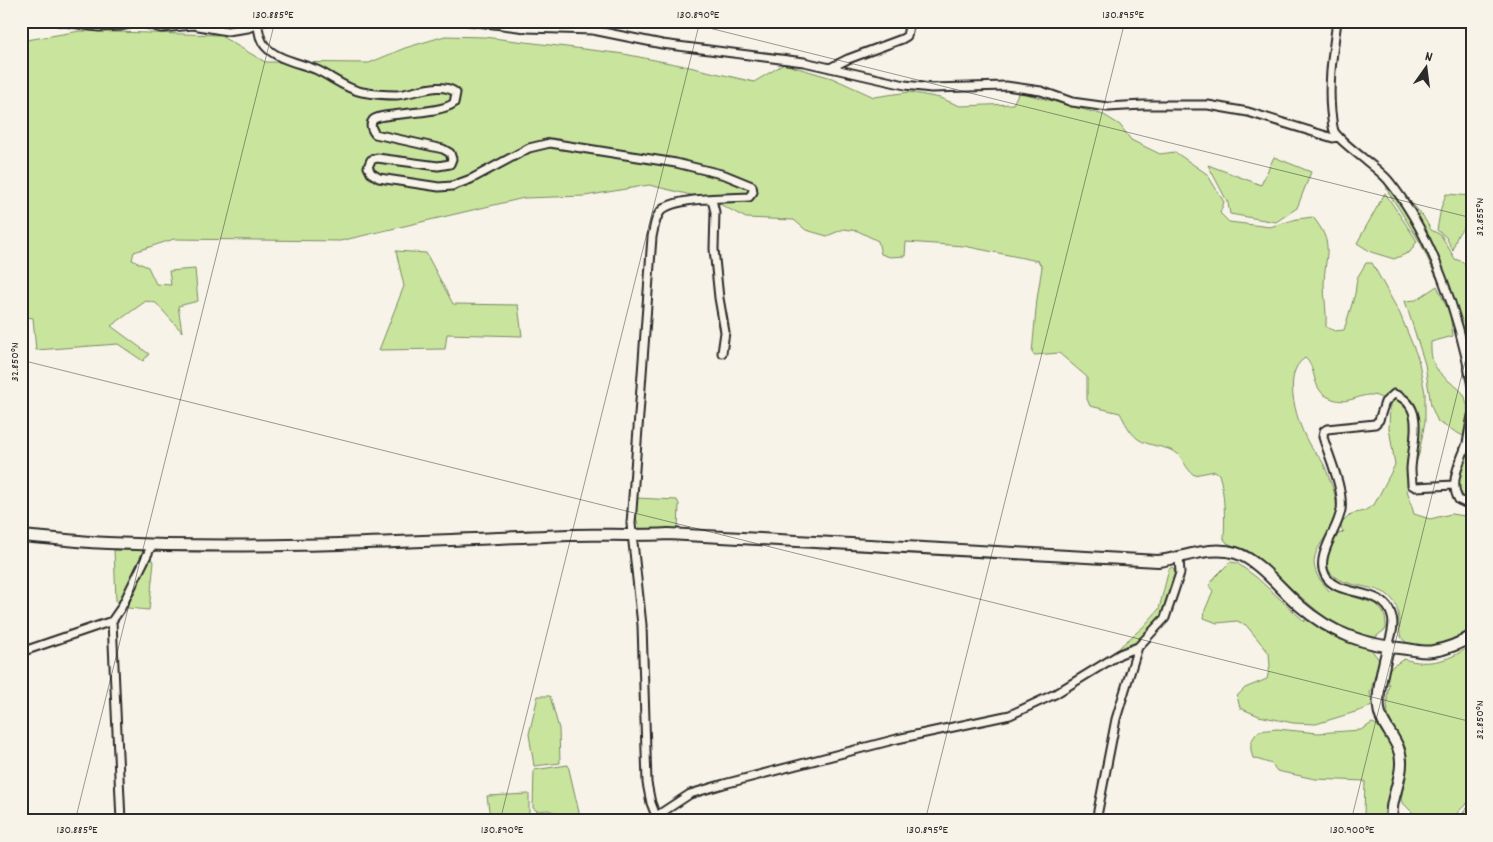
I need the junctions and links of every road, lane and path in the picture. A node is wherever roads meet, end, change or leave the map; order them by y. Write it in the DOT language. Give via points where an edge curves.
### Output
graph roads {
  1 [pos="58,21"];
  2 [pos="469,21"];
  3 [pos="910,21"];
  4 [pos="1336,21"];
  5 [pos="260,22"];
  6 [pos="829,68"];
  7 [pos="1338,136"];
  8 [pos="712,200"];
  9 [pos="722,354"];
  10 [pos="1472,386"];
  11 [pos="1472,416"];
  12 [pos="1454,486"];
  13 [pos="1472,506"];
  14 [pos="21,536"];
  15 [pos="632,536"];
  16 [pos="152,545"];
  17 [pos="1179,558"];
  18 [pos="112,621"];
  19 [pos="1472,636"];
  20 [pos="1138,647"];
  21 [pos="1388,647"];
  22 [pos="21,652"];
  23 [pos="656,819"];
  24 [pos="121,821"];
  25 [pos="643,821"];
  26 [pos="1096,821"];
  27 [pos="1392,821"];
  1 -- 5 [label="street" via="99,26 139,22 161,28 193,25 227,30 248,28"];
  2 -- 6 [label="street" via="526,28 592,30 662,44"];
  3 -- 6 [label="street" via="907,36 902,39"];
  4 -- 7 [label="street" via="1330,68 1330,106"];
  5 -- 8 [label="street" via="260,38 276,55 318,70 361,92 397,95 443,88 456,93 454,103 448,107 373,120 370,126 375,134 443,149 452,159 450,164 438,166 377,158 371,160 368,167 379,178 452,186 529,148 550,143 676,163 752,186 750,197"];
  6 -- 7 [label="street" via="931,88 1006,86 1108,107 1208,104 1248,112 1333,138"];
  7 -- 10 [label="street" via="1386,178 1408,205 1422,230 1453,312"];
  8 -- 9 [label="street" via="715,212 714,249 725,332"];
  8 -- 15 [label="street" via="685,201 667,206 657,216 652,236"];
  11 -- 12 [label="street"];
  12 -- 13 [label="street" via="1459,500"];
  12 -- 21 [label="street" via="1412,485 1415,421 1403,397 1394,394 1385,402 1375,424 1324,431 1342,508 1339,523 1323,557 1324,575 1333,585 1375,597 1388,608 1392,617"];
  14 -- 16 [label="street"];
  15 -- 16 [label="street"];
  15 -- 17 [label="street" via="668,534 1121,560"];
  15 -- 23 [label="street" via="642,625 647,783"];
  16 -- 18 [label="street"];
  17 -- 20 [label="street" via="1180,573 1165,618"];
  17 -- 21 [label="street" via="1208,550 1238,553 1251,560 1318,621 1355,639"];
  18 -- 22 [label="street"];
  18 -- 24 [label="street"];
  19 -- 21 [label="street" via="1432,652"];
  20 -- 23 [label="street" via="1120,654 1055,694 1010,715 897,739 724,784 690,794"];
  20 -- 26 [label="street" via="1116,719"];
  21 -- 27 [label="street" via="1378,706 1399,750 1401,764"];
  23 -- 25 [label="street"];
}
